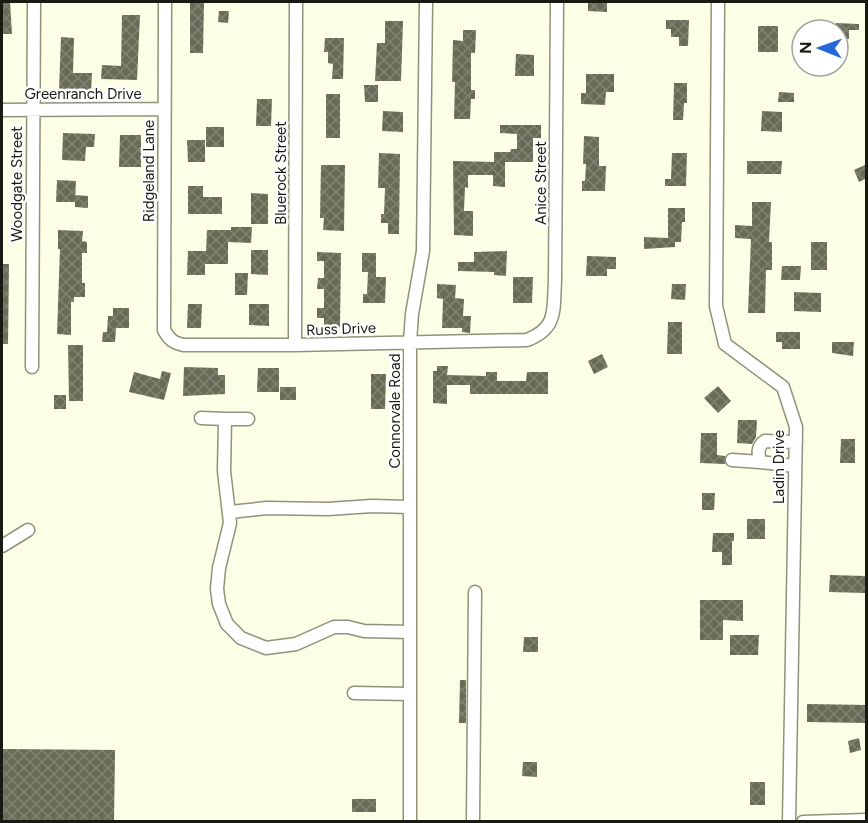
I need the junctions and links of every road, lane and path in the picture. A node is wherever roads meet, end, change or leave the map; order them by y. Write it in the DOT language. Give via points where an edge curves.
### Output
graph roads {
  1 [pos="34,2"];
  2 [pos="165,2"];
  3 [pos="296,2"];
  4 [pos="426,2"];
  5 [pos="557,2"];
  6 [pos="718,2"];
  7 [pos="33,109"];
  8 [pos="164,109"];
  9 [pos="2,110"];
  10 [pos="169,339"];
  11 [pos="515,341"];
  12 [pos="410,342"];
  13 [pos="295,345"];
  14 [pos="32,367"];
  15 [pos="201,418"];
  16 [pos="225,419"];
  17 [pos="248,419"];
  18 [pos="796,442"];
  19 [pos="732,460"];
  20 [pos="760,462"];
  21 [pos="795,466"];
  22 [pos="410,507"];
  23 [pos="230,512"];
  24 [pos="28,530"];
  25 [pos="2,546"];
  26 [pos="475,592"];
  27 [pos="410,632"];
  28 [pos="354,693"];
  29 [pos="410,694"];
  30 [pos="867,820"];
  31 [pos="410,822"];
  32 [pos="473,822"];
  33 [pos="789,822"];
  34 [pos="803,822"];
  1 -- 7 [label="street, Woodgate Street"];
  2 -- 8 [label="street, Ridgeland Lane"];
  3 -- 13 [label="street, Bluerock Street"];
  4 -- 12 [label="street, Connorvale Road" via="423,251"];
  5 -- 11 [label="street, Anice Street" via="552,317 541,335"];
  6 -- 18 [label="street, Ladin Drive" via="716,306 725,344 783,387 796,428"];
  7 -- 8 [label="street, Greenranch Drive"];
  7 -- 9 [label="street, Greenranch Drive"];
  7 -- 14 [label="street, Woodgate Street"];
  8 -- 10 [label="street, Ridgeland Lane" via="163,320"];
  10 -- 13 [label="street, Russ Drive" via="184,345"];
  11 -- 12 [label="street, Russ Drive"];
  12 -- 13 [label="street, Russ Drive"];
  12 -- 22 [label="street, Connorvale Road"];
  15 -- 16 [label="street"];
  16 -- 17 [label="street"];
  16 -- 23 [label="street" via="224,471"];
  18 -- 20 [label="street" via="765,441 758,452"];
  18 -- 21 [label="street, Ladin Drive"];
  19 -- 20 [label="street"];
  20 -- 21 [label="street"];
  21 -- 33 [label="street, Ladin Drive"];
  22 -- 23 [label="street"];
  22 -- 27 [label="street, Connorvale Road"];
  23 -- 27 [label="street" via="217,589 227,624 241,638 266,648 296,644 334,627"];
  24 -- 25 [label="street"];
  26 -- 32 [label="street"];
  27 -- 29 [label="street, Connorvale Road"];
  28 -- 29 [label="street"];
  29 -- 31 [label="street, Connorvale Road"];
  30 -- 34 [label="street"];
}
